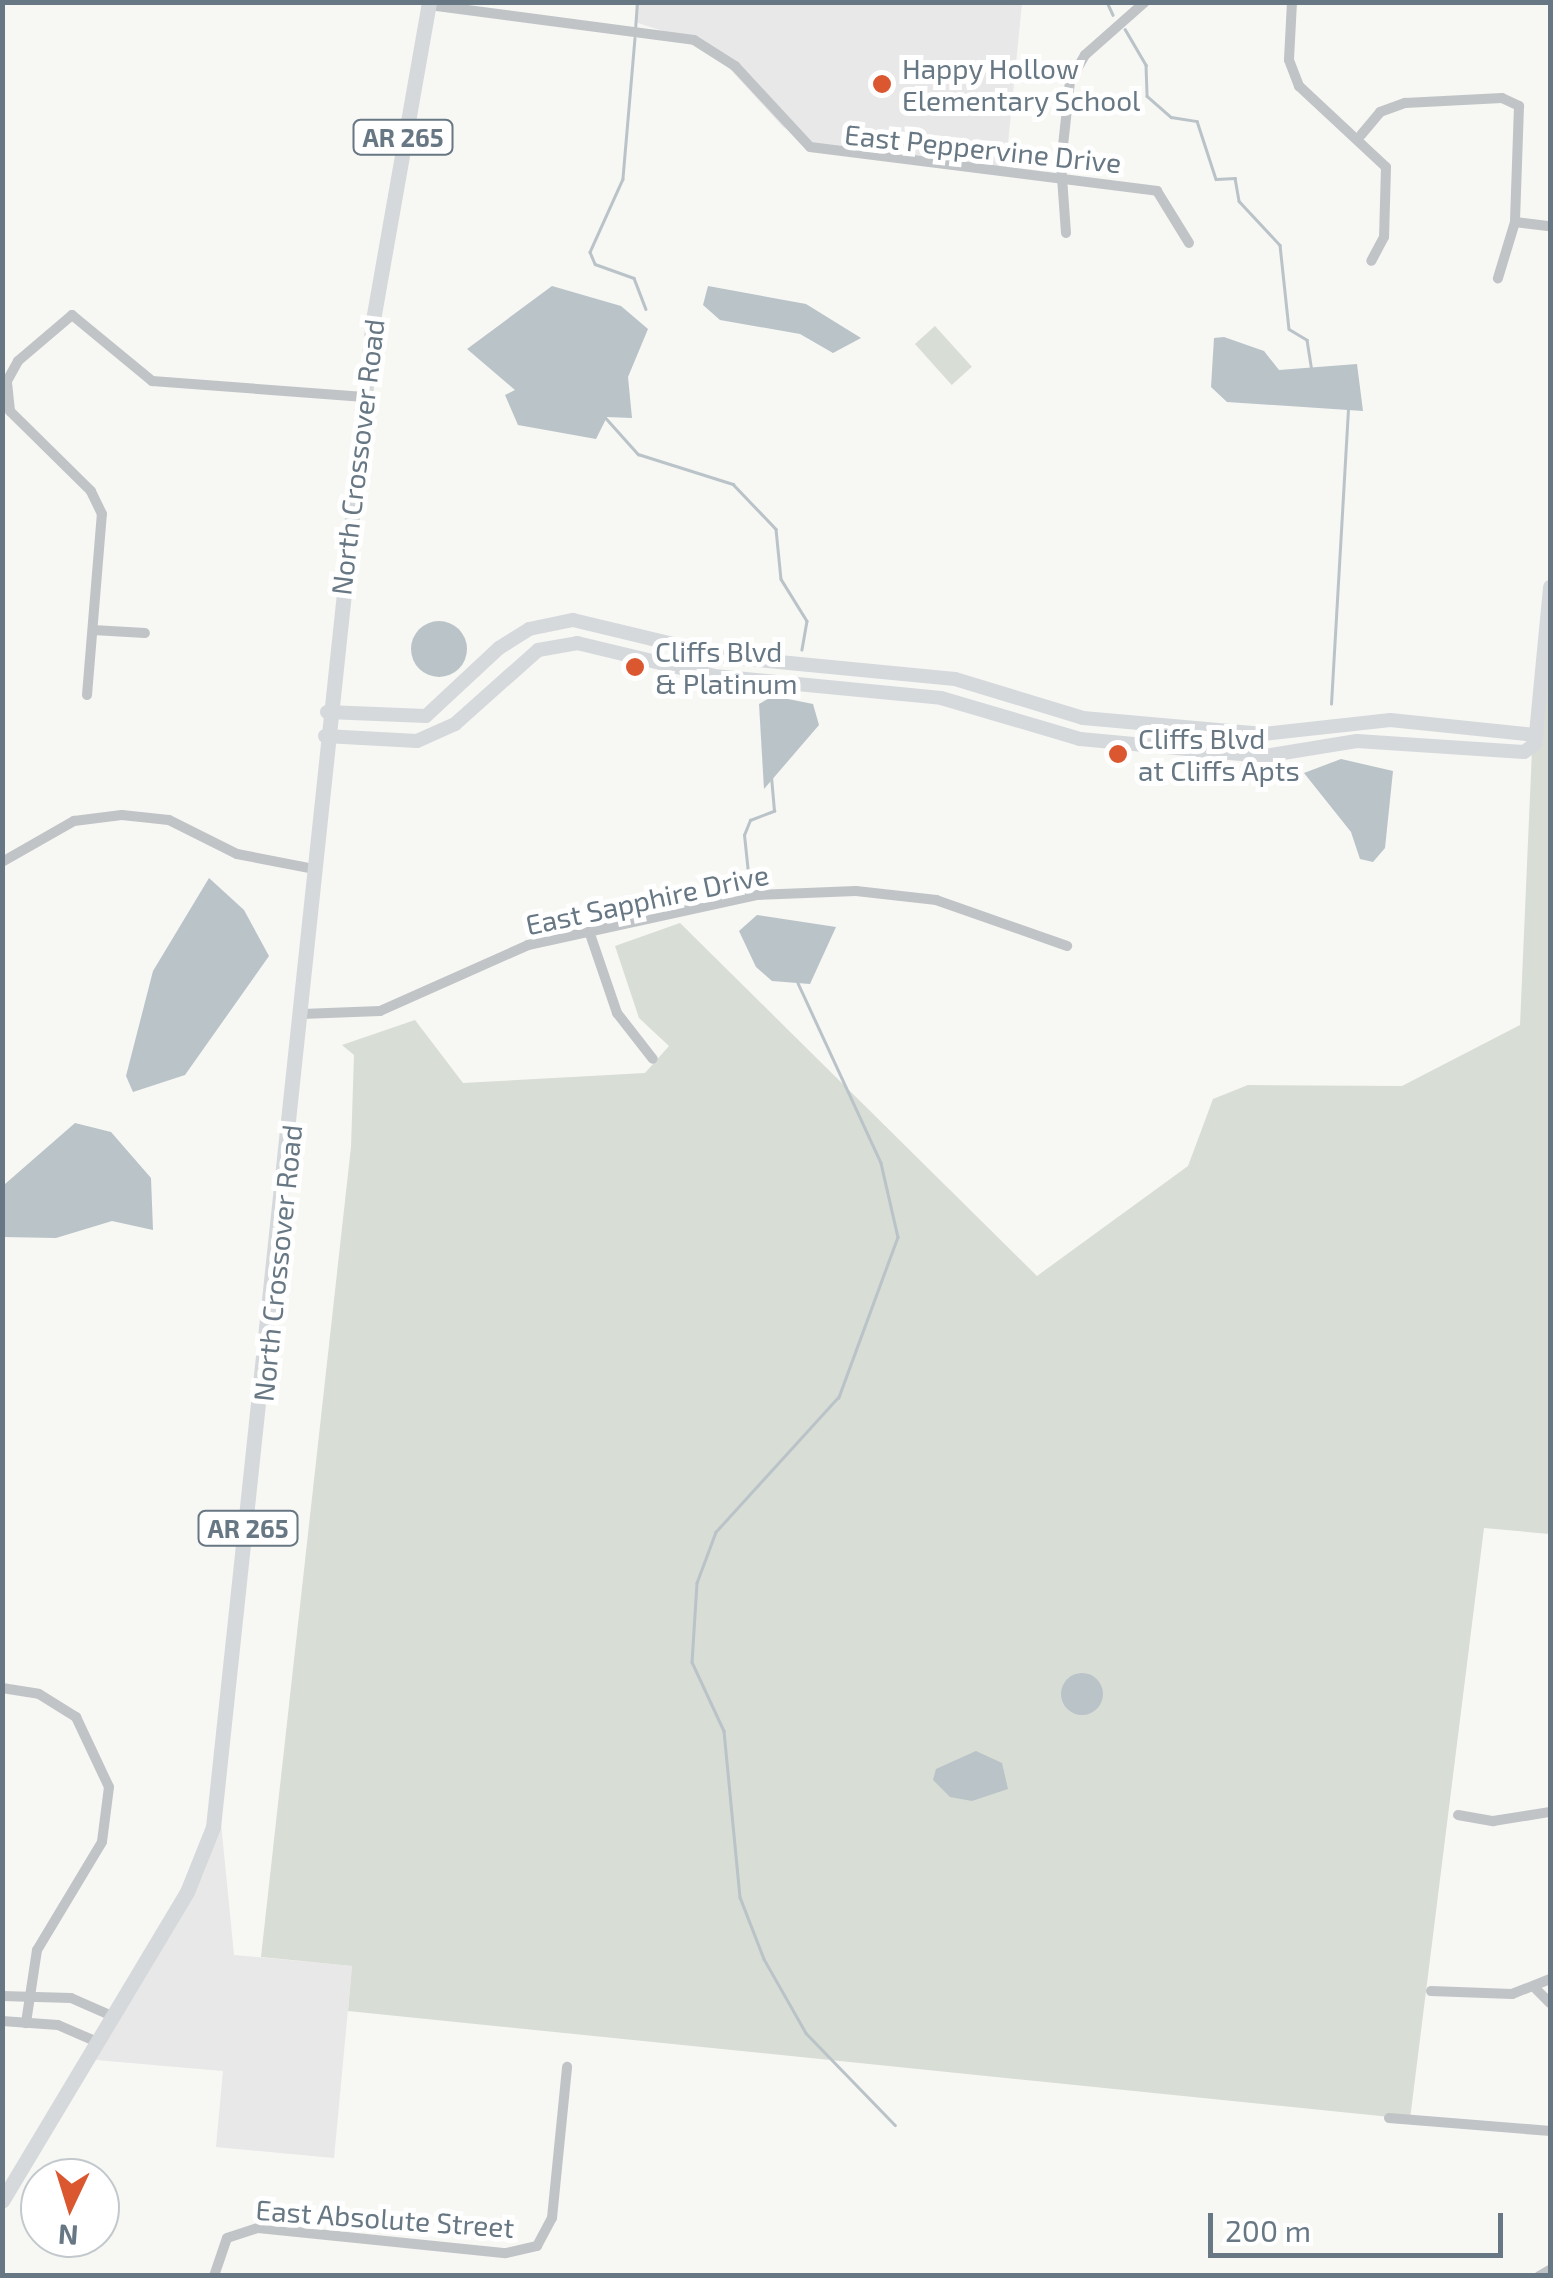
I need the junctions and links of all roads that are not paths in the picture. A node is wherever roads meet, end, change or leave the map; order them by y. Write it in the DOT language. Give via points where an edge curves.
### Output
graph roads {
  1 [pos="1145,2"];
  2 [pos="1292,2"];
  3 [pos="429,4"];
  4 [pos="1361,135"];
  5 [pos="1065,180"];
  6 [pos="1514,222"];
  7 [pos="1550,226"];
  8 [pos="1066,233"];
  9 [pos="1189,244"];
  10 [pos="1372,261"];
  11 [pos="1498,278"];
  12 [pos="364,397"];
  13 [pos="1550,587"];
  14 [pos="92,630"];
  15 [pos="145,634"];
  16 [pos="87,695"];
  17 [pos="328,712"];
  18 [pos="1381,720"];
  19 [pos="1536,735"];
  20 [pos="326,736"];
  21 [pos="1380,740"];
  22 [pos="2,862"];
  23 [pos="314,869"];
  24 [pos="589,931"];
  25 [pos="1066,946"];
  26 [pos="302,1014"];
  27 [pos="652,1059"];
  28 [pos="2,1688"];
  29 [pos="1550,1812"];
  30 [pos="1458,1815"];
  31 [pos="1550,1979"];
  32 [pos="1536,1989"];
  33 [pos="1431,1991"];
  34 [pos="28,1994"];
  35 [pos="2,1996"];
  36 [pos="1550,2003"];
  37 [pos="110,2015"];
  38 [pos="2,2021"];
  39 [pos="26,2023"];
  40 [pos="95,2041"];
  41 [pos="567,2067"];
  42 [pos="1389,2118"];
  43 [pos="1550,2131"];
  44 [pos="2,2201"];
  45 [pos="1550,2270"];
  46 [pos="214,2276"];
  47 [pos="1539,2276"];
  1 -- 5 [label="street" via="1075,69"];
  2 -- 4 [label="street" via="1289,60 1299,86"];
  3 -- 5 [label="street, East Peppervine Drive" via="652,33 722,54 782,127 828,154"];
  3 -- 12 [label="main road, North Crossover Road / AR 265"];
  4 -- 6 [label="street" via="1391,106 1512,100 1524,124"];
  4 -- 10 [label="street" via="1379,153 1390,186 1384,237"];
  5 -- 8 [label="street"];
  5 -- 9 [label="street, East Peppervine Drive" via="1157,191"];
  6 -- 7 [label="street"];
  6 -- 11 [label="street"];
  12 -- 14 [label="street" via="152,380 72,315 18,361 6,396 19,424 100,505"];
  12 -- 17 [label="main road, North Crossover Road / AR 265"];
  13 -- 19 [label="street"];
  14 -- 15 [label="street"];
  14 -- 16 [label="street"];
  17 -- 18 [label="street" via="426,716 514,639 572,620 727,656 955,679 1083,718 1263,734"];
  17 -- 20 [label="main road, North Crossover Road / AR 265"];
  18 -- 19 [label="street"];
  18 -- 21 [label="street"];
  19 -- 21 [label="street" via="1532,750 1514,753"];
  20 -- 21 [label="street" via="417,741 456,724 538,650 577,643 714,676 941,698 1080,739 1266,756"];
  20 -- 23 [label="main road, North Crossover Road / AR 265"];
  22 -- 23 [label="street" via="74,821 122,815 170,820 237,854"];
  23 -- 26 [label="main road, North Crossover Road / AR 265"];
  24 -- 25 [label="street, East Sapphire Drive" via="758,895 856,890 985,913"];
  24 -- 26 [label="street, East Sapphire Drive" via="492,956 380,1011"];
  24 -- 27 [label="street" via="617,1013"];
  26 -- 37 [label="main road, North Crossover Road / AR 265" via="212,1827 187,1892"];
  28 -- 34 [label="street" via="39,1694 76,1717 109,1788 102,1842 37,1950"];
  29 -- 30 [label="street"];
  31 -- 32 [label="street"];
  32 -- 33 [label="street"];
  32 -- 36 [label="street"];
  34 -- 35 [label="street"];
  34 -- 37 [label="street"];
  34 -- 39 [label="street"];
  37 -- 40 [label="main road, North Crossover Road / AR 265"];
  38 -- 39 [label="street"];
  39 -- 40 [label="street"];
  40 -- 44 [label="main road, North Crossover Road / AR 265"];
  41 -- 46 [label="street, East Absolute Street" via="552,2218 538,2246 506,2253 258,2228 228,2238"];
  42 -- 43 [label="street"];
  45 -- 47 [label="street"];
}
